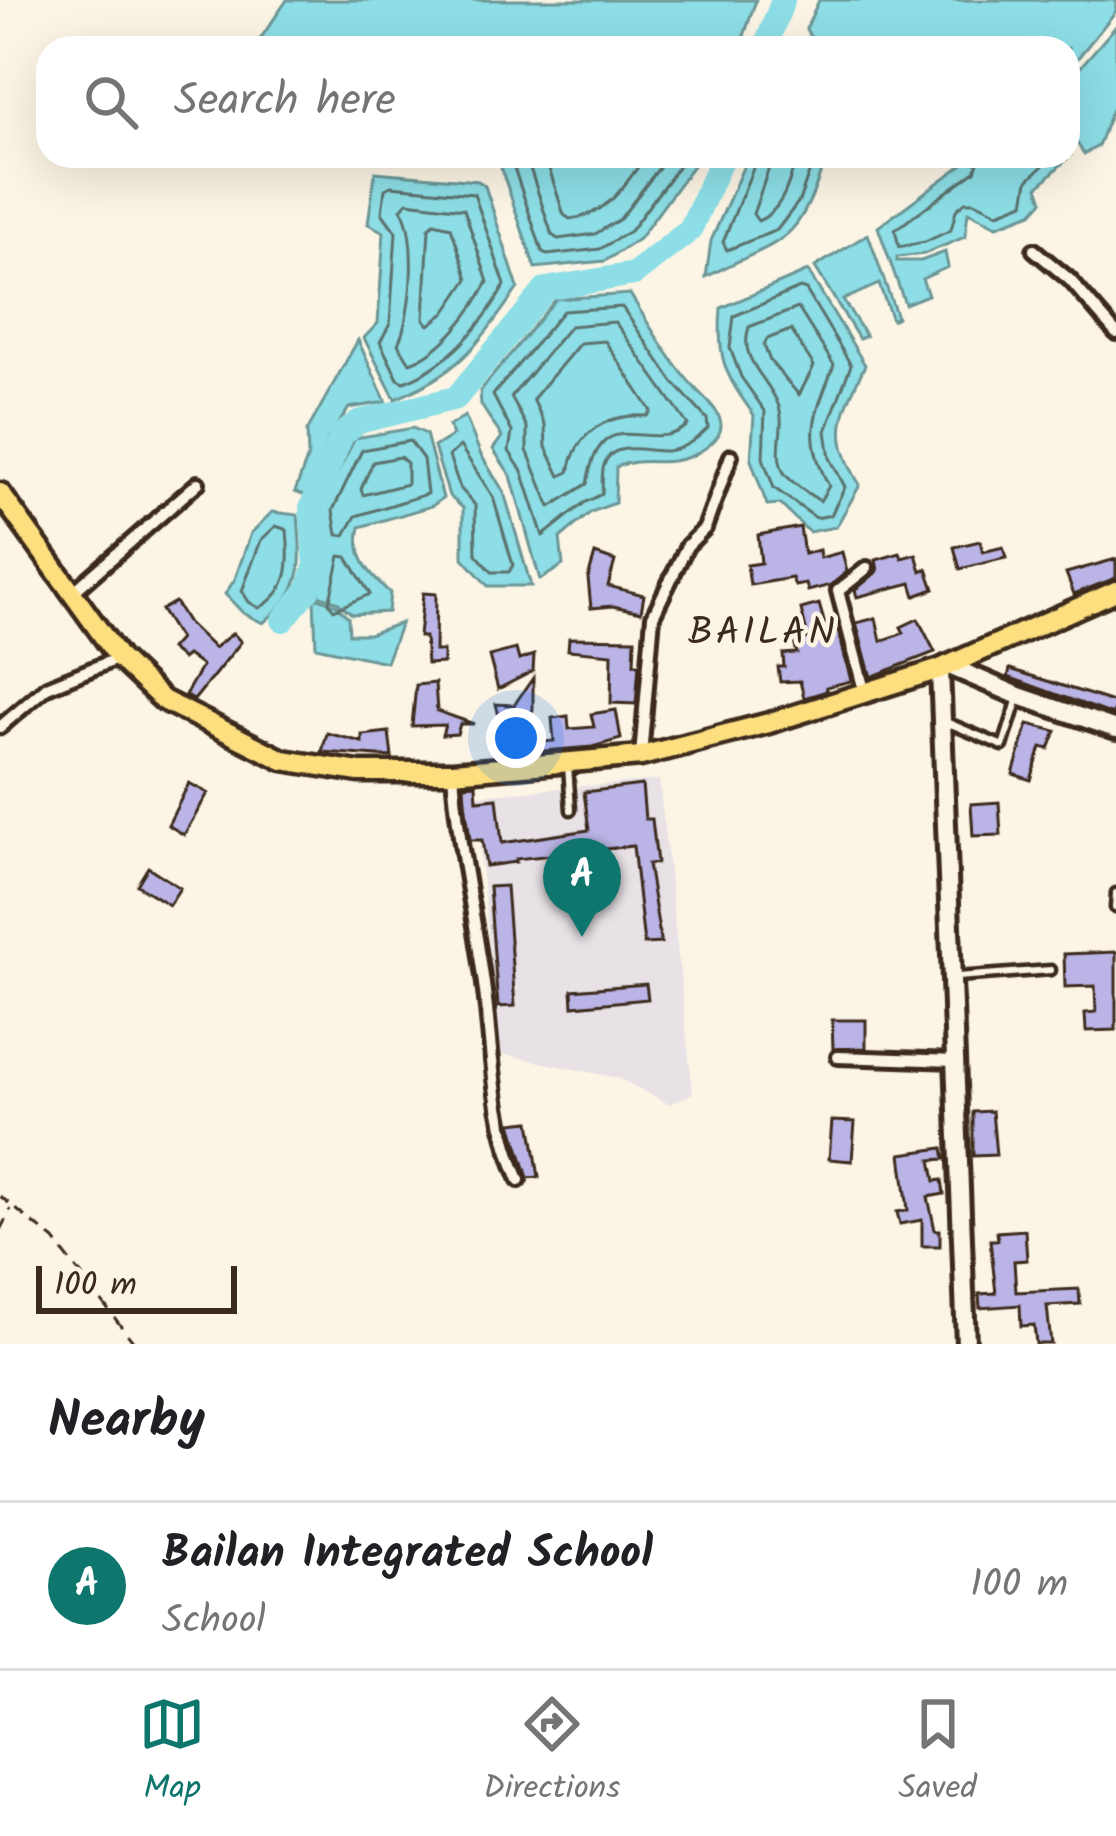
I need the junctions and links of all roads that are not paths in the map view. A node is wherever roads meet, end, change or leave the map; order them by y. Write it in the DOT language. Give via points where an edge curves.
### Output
graph roads {
  1 [pos="1034,250"];
  2 [pos="1116,332"];
  3 [pos="730,456"];
  4 [pos="198,483"];
  5 [pos="0,493"];
  6 [pos="867,568"];
  7 [pos="1116,591"];
  8 [pos="72,593"];
  9 [pos="118,658"];
  10 [pos="943,667"];
  11 [pos="865,694"];
  12 [pos="1019,696"];
  13 [pos="943,721"];
  14 [pos="0,727"];
  15 [pos="1116,729"];
  16 [pos="641,756"];
  17 [pos="568,762"];
  18 [pos="453,772"];
  19 [pos="571,810"];
  20 [pos="1116,893"];
  21 [pos="1115,908"];
  22 [pos="1051,970"];
  23 [pos="953,977"];
  24 [pos="838,1057"];
  25 [pos="956,1061"];
  26 [pos="519,1180"];
  27 [pos="966,1344"];
  1 -- 2 [label="street"];
  3 -- 16 [label="street" via="705,528 687,546 653,616"];
  4 -- 8 [label="street"];
  5 -- 8 [label="main road"];
  6 -- 11 [label="street" via="838,591"];
  7 -- 10 [label="main road"];
  8 -- 9 [label="main road"];
  9 -- 14 [label="street" via="46,687"];
  9 -- 18 [label="main road" via="163,700 283,760 359,772"];
  10 -- 11 [label="main road"];
  10 -- 12 [label="main road"];
  10 -- 13 [label="main road"];
  11 -- 16 [label="main road"];
  12 -- 13 [label="lane" via="1003,746"];
  12 -- 15 [label="main road"];
  13 -- 23 [label="main road"];
  16 -- 17 [label="main road"];
  17 -- 18 [label="main road"];
  17 -- 19 [label="lane"];
  18 -- 26 [label="street" via="498,1118"];
  20 -- 21 [label="lane"];
  22 -- 23 [label="lane"];
  23 -- 25 [label="main road"];
  24 -- 25 [label="street"];
  25 -- 27 [label="main road"];
}
